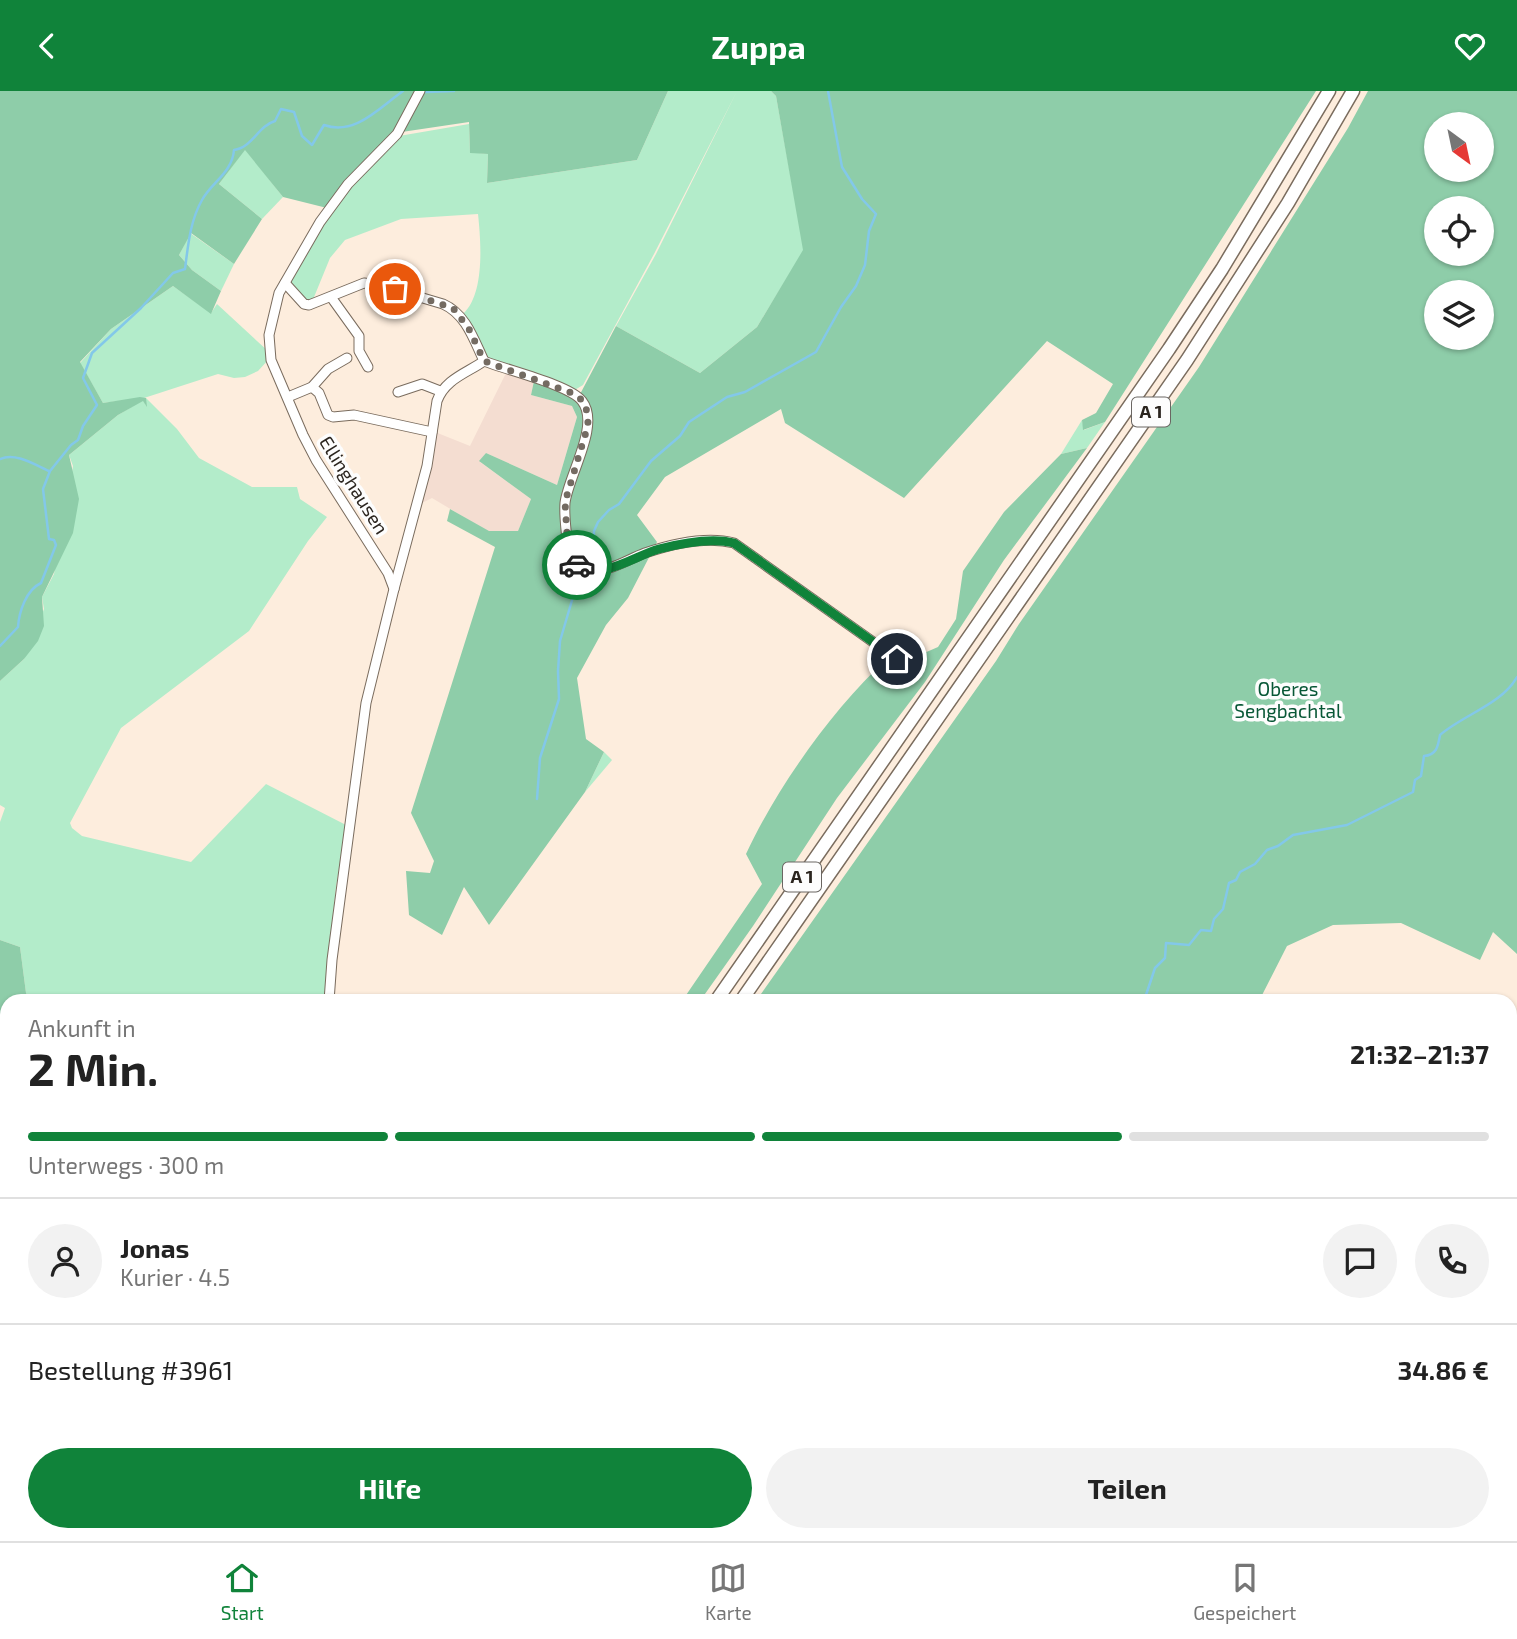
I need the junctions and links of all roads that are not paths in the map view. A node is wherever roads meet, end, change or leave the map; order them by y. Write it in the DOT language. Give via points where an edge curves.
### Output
graph roads {
  1 [pos="420,91"];
  2 [pos="1329,91"];
  3 [pos="1353,91"];
  4 [pos="285,283"];
  5 [pos="331,297"];
  6 [pos="347,358"];
  7 [pos="484,361"];
  8 [pos="368,367"];
  9 [pos="312,387"];
  10 [pos="440,391"];
  11 [pos="398,392"];
  12 [pos="288,397"];
  13 [pos="432,432"];
  14 [pos="394,589"];
  15 [pos="897,659"];
  16 [pos="330,994"];
  17 [pos="721,994"];
  18 [pos="746,994"];
  1 -- 4 [label="street" via="397,134 329,209"];
  2 -- 17 [label="highway, A 1" via="1207,292"];
  3 -- 18 [label="highway, A 1" via="1195,349"];
  4 -- 5 [label="street" via="304,304"];
  4 -- 12 [label="street, Ellinghausen" via="269,335 271,359"];
  5 -- 7 [label="street" via="370,283 453,308"];
  5 -- 8 [label="street" via="359,336 359,351"];
  6 -- 9 [label="street" via="328,369"];
  7 -- 10 [label="street"];
  7 -- 15 [label="street" via="572,393 586,407 588,423 565,502 570,558 582,568 613,567 674,546 712,540 734,543"];
  9 -- 12 [label="street"];
  9 -- 13 [label="street, Ellinghausen" via="333,417 354,415"];
  10 -- 11 [label="street" via="422,384"];
  10 -- 13 [label="street, Ellinghausen"];
  12 -- 14 [label="street, Ellinghausen" via="316,460"];
  13 -- 14 [label="street, Ellinghausen"];
  14 -- 16 [label="street, Ellinghausen" via="372,670"];
}
